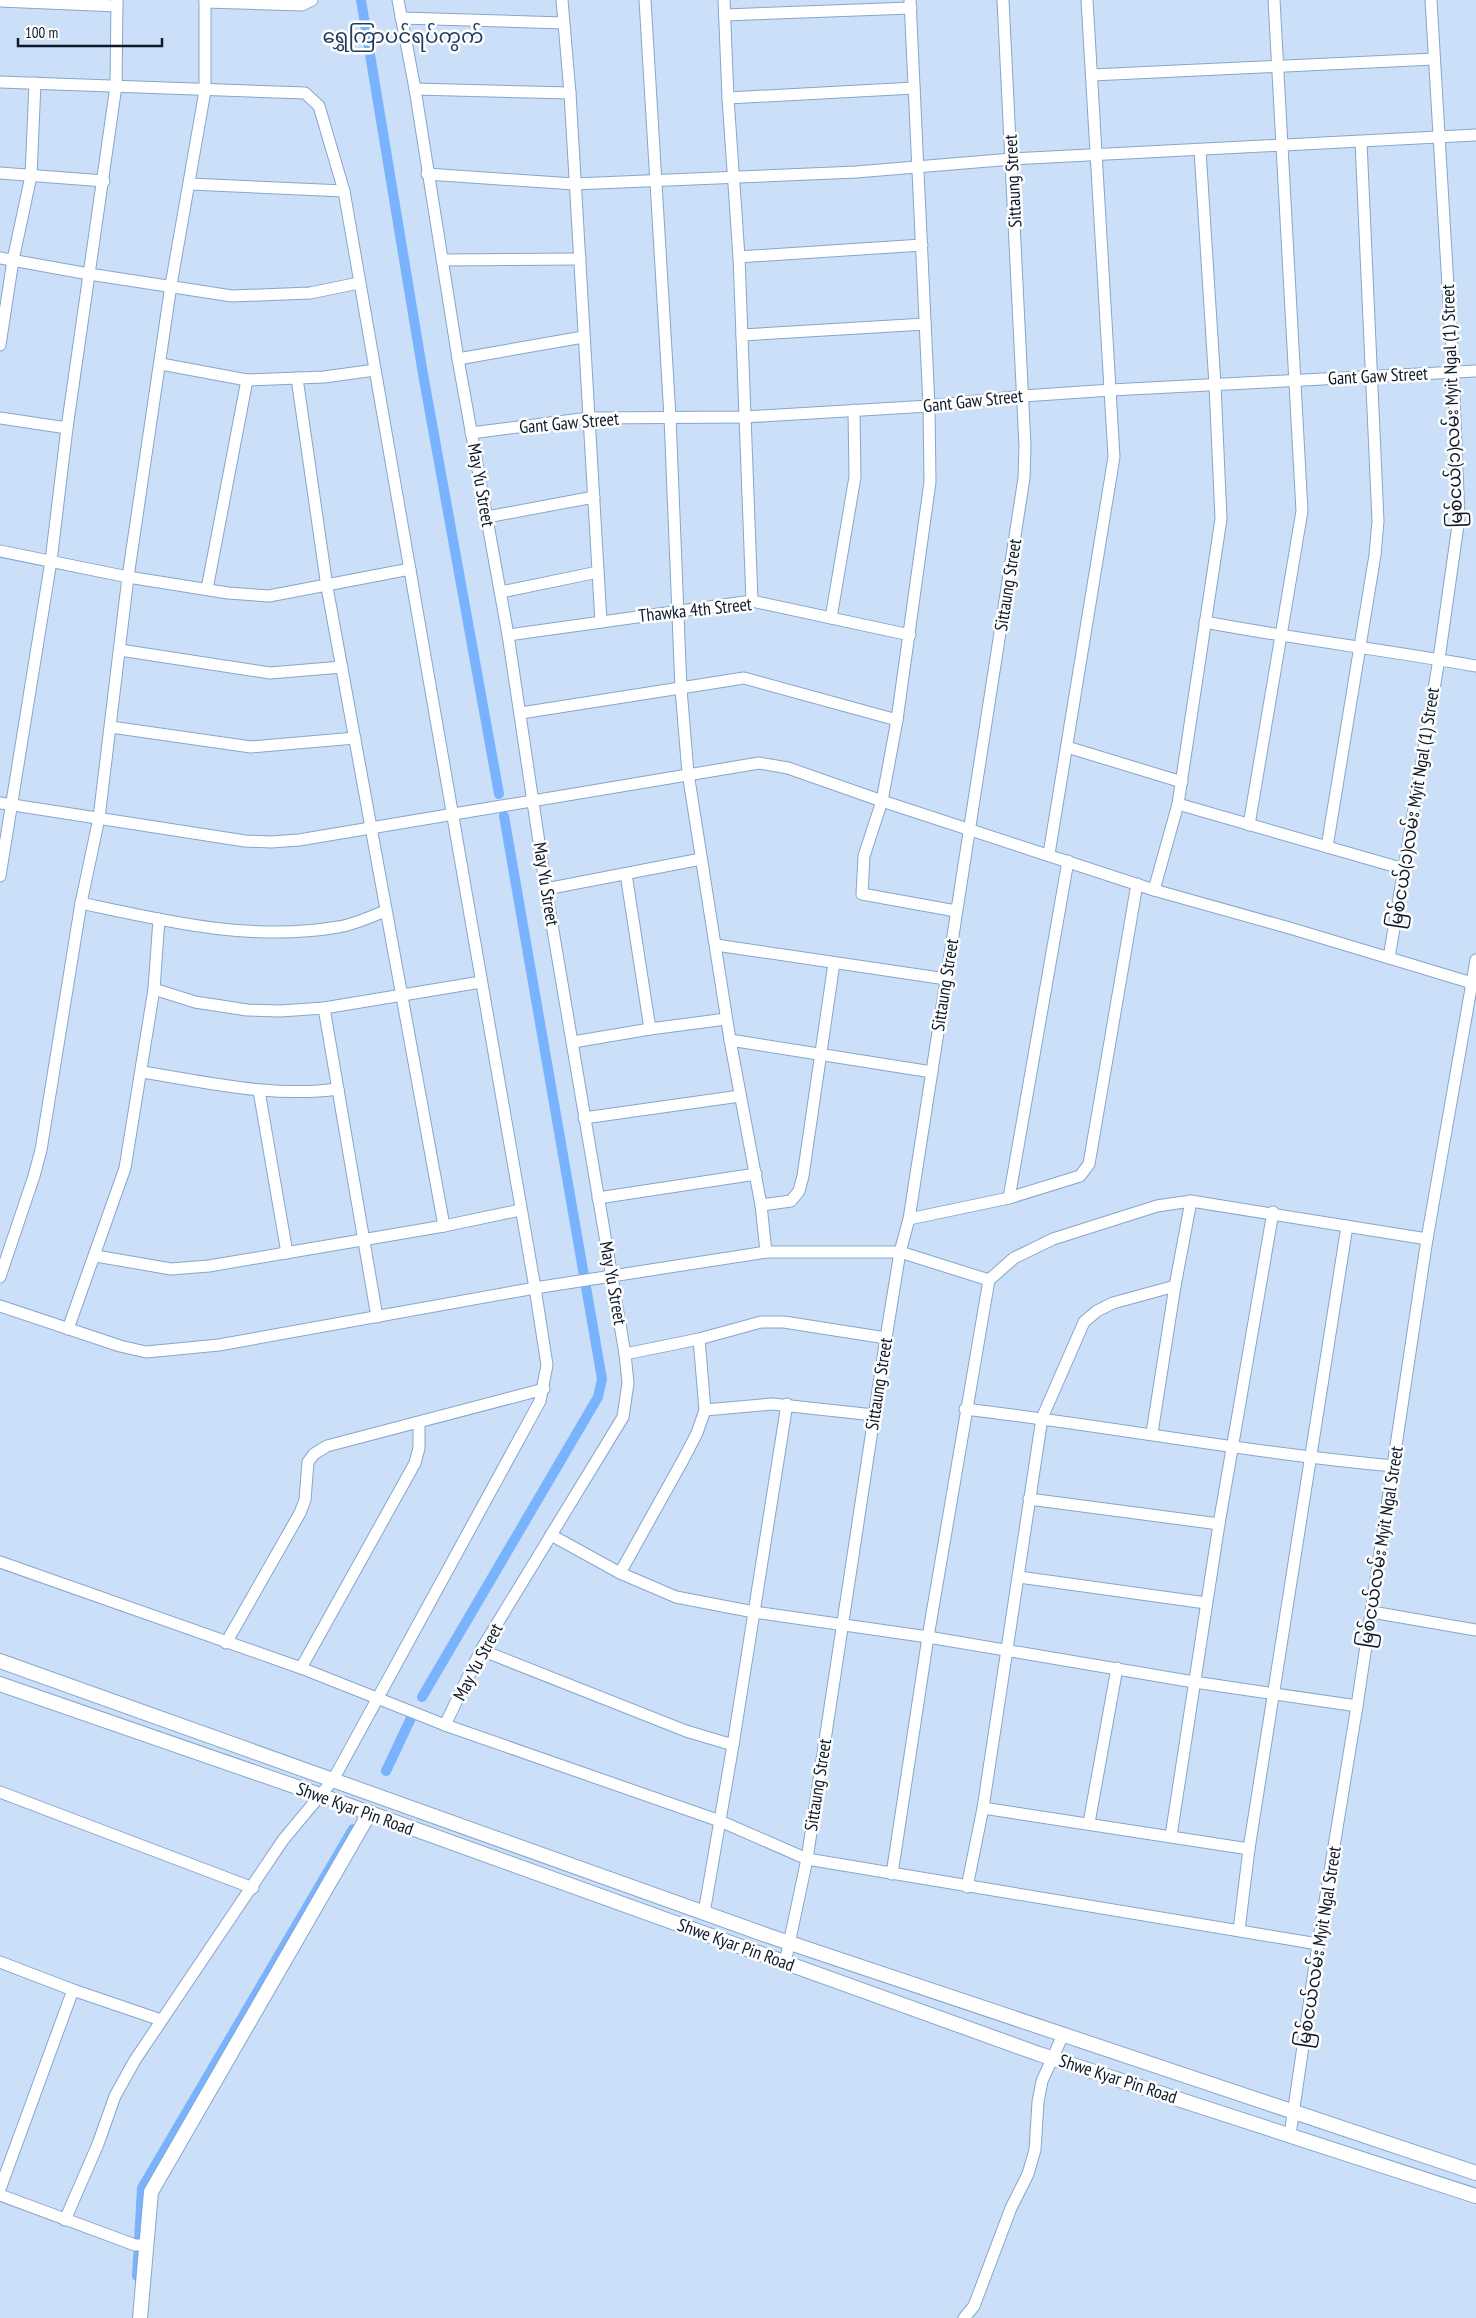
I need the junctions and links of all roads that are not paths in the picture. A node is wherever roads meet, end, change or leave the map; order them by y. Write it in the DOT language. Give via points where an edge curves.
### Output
graph roads {
  1 [pos="312,0"];
  2 [pos="398,0"];
  3 [pos="562,0"];
  4 [pos="645,0"];
  5 [pos="724,0"];
  6 [pos="1004,0"];
  7 [pos="1087,0"];
  8 [pos="1274,0"];
  9 [pos="1431,0"];
  10 [pos="0,1"];
  11 [pos="205,1"];
  12 [pos="117,3"];
  13 [pos="910,4"];
  14 [pos="725,15"];
  15 [pos="401,18"];
  16 [pos="563,23"];
  17 [pos="1434,59"];
  18 [pos="1277,66"];
  19 [pos="1092,75"];
  20 [pos="0,82"];
  21 [pos="35,83"];
  22 [pos="116,86"];
  23 [pos="914,88"];
  24 [pos="415,89"];
  25 [pos="205,90"];
  26 [pos="570,93"];
  27 [pos="728,98"];
  28 [pos="1476,136"];
  29 [pos="1438,138"];
  30 [pos="1361,142"];
  31 [pos="1282,146"];
  32 [pos="1200,150"];
  33 [pos="1096,156"];
  34 [pos="1012,159"];
  35 [pos="918,166"];
  36 [pos="0,173"];
  37 [pos="428,174"];
  38 [pos="31,176"];
  39 [pos="733,178"];
  40 [pos="656,180"];
  41 [pos="104,181"];
  42 [pos="190,184"];
  43 [pos="574,184"];
  44 [pos="344,191"];
  45 [pos="922,245"];
  46 [pos="739,257"];
  47 [pos="0,258"];
  48 [pos="580,259"];
  49 [pos="13,260"];
  50 [pos="443,260"];
  51 [pos="89,274"];
  52 [pos="359,283"];
  53 [pos="171,285"];
  54 [pos="925,324"];
  55 [pos="742,335"];
  56 [pos="583,337"];
  57 [pos="0,345"];
  58 [pos="458,359"];
  59 [pos="161,364"];
  60 [pos="375,370"];
  61 [pos="1453,371"];
  62 [pos="1476,371"];
  63 [pos="1373,376"];
  64 [pos="297,378"];
  65 [pos="247,380"];
  66 [pos="1295,381"];
  67 [pos="1215,385"];
  68 [pos="1111,390"];
  69 [pos="1023,396"];
  70 [pos="929,406"];
  71 [pos="854,410"];
  72 [pos="745,416"];
  73 [pos="670,417"];
  74 [pos="0,418"];
  75 [pos="589,418"];
  76 [pos="67,428"];
  77 [pos="471,433"];
  78 [pos="594,497"];
  79 [pos="487,517"];
  80 [pos="0,552"];
  81 [pos="51,561"];
  82 [pos="410,569"];
  83 [pos="598,572"];
  84 [pos="128,578"];
  85 [pos="327,587"];
  86 [pos="208,590"];
  87 [pos="501,592"];
  88 [pos="752,601"];
  89 [pos="679,610"];
  90 [pos="831,618"];
  91 [pos="602,622"];
  92 [pos="1205,622"];
  93 [pos="508,635"];
  94 [pos="910,635"];
  95 [pos="1280,636"];
  96 [pos="1361,646"];
  97 [pos="120,650"];
  98 [pos="1439,659"];
  99 [pos="1476,666"];
  100 [pos="342,667"];
  101 [pos="681,689"];
  102 [pos="521,713"];
  103 [pos="897,720"];
  104 [pos="111,727"];
  105 [pos="355,738"];
  106 [pos="1067,747"];
  107 [pos="688,773"];
  108 [pos="1182,782"];
  109 [pos="882,801"];
  110 [pos="534,802"];
  111 [pos="6,804"];
  112 [pos="1178,804"];
  113 [pos="452,815"];
  114 [pos="100,818"];
  115 [pos="1249,825"];
  116 [pos="370,828"];
  117 [pos="970,828"];
  118 [pos="1327,847"];
  119 [pos="1049,854"];
  120 [pos="701,859"];
  121 [pos="1068,861"];
  122 [pos="1404,869"];
  123 [pos="626,874"];
  124 [pos="0,876"];
  125 [pos="1137,884"];
  126 [pos="546,889"];
  127 [pos="1154,890"];
  128 [pos="81,903"];
  129 [pos="385,911"];
  130 [pos="956,911"];
  131 [pos="159,919"];
  132 [pos="716,945"];
  133 [pos="1389,958"];
  134 [pos="1476,960"];
  135 [pos="834,963"];
  136 [pos="946,979"];
  137 [pos="481,982"];
  138 [pos="1472,983"];
  139 [pos="154,989"];
  140 [pos="403,995"];
  141 [pos="324,1008"];
  142 [pos="726,1019"];
  143 [pos="650,1029"];
  144 [pos="730,1040"];
  145 [pos="573,1042"];
  146 [pos="821,1055"];
  147 [pos="142,1072"];
  148 [pos="932,1072"];
  149 [pos="338,1089"];
  150 [pos="259,1091"];
  151 [pos="740,1096"];
  152 [pos="584,1118"];
  153 [pos="756,1174"];
  154 [pos="598,1198"];
  155 [pos="1009,1198"];
  156 [pos="1191,1201"];
  157 [pos="761,1205"];
  158 [pos="520,1210"];
  159 [pos="1273,1212"];
  160 [pos="909,1219"];
  161 [pos="444,1226"];
  162 [pos="1347,1226"];
  163 [pos="364,1239"];
  164 [pos="1427,1239"];
  165 [pos="766,1252"];
  166 [pos="900,1252"];
  167 [pos="287,1253"];
  168 [pos="96,1256"];
  169 [pos="0,1276"];
  170 [pos="613,1276"];
  171 [pos="989,1280"];
  172 [pos="1175,1286"];
  173 [pos="535,1288"];
  174 [pos="0,1306"];
  175 [pos="377,1317"];
  176 [pos="68,1329"];
  177 [pos="886,1338"];
  178 [pos="699,1339"];
  179 [pos="625,1354"];
  180 [pos="544,1389"];
  181 [pos="787,1404"];
  182 [pos="965,1409"];
  183 [pos="705,1410"];
  184 [pos="874,1415"];
  185 [pos="1042,1418"];
  186 [pos="419,1423"];
  187 [pos="1152,1434"];
  188 [pos="1232,1446"];
  189 [pos="1310,1458"];
  190 [pos="1394,1466"];
  191 [pos="1029,1499"];
  192 [pos="1219,1524"];
  193 [pos="551,1535"];
  194 [pos="0,1562"];
  195 [pos="620,1573"];
  196 [pos="1019,1578"];
  197 [pos="1206,1603"];
  198 [pos="754,1612"];
  199 [pos="1372,1612"];
  200 [pos="842,1624"];
  201 [pos="1476,1630"];
  202 [pos="928,1637"];
  203 [pos="226,1643"];
  204 [pos="481,1650"];
  205 [pos="1008,1652"];
  206 [pos="0,1661"];
  207 [pos="302,1668"];
  208 [pos="1117,1668"];
  209 [pos="1194,1682"];
  210 [pos="0,1684"];
  211 [pos="1274,1693"];
  212 [pos="376,1699"];
  213 [pos="1357,1706"];
  214 [pos="445,1725"];
  215 [pos="733,1745"];
  216 [pos="333,1780"];
  217 [pos="0,1792"];
  218 [pos="320,1795"];
  219 [pos="983,1808"];
  220 [pos="369,1814"];
  221 [pos="720,1822"];
  222 [pos="1089,1823"];
  223 [pos="1171,1836"];
  224 [pos="1249,1849"];
  225 [pos="807,1860"];
  226 [pos="892,1874"];
  227 [pos="967,1887"];
  228 [pos="253,1888"];
  229 [pos="704,1913"];
  230 [pos="1239,1930"];
  231 [pos="790,1943"];
  232 [pos="1318,1944"];
  233 [pos="785,1963"];
  234 [pos="1,1964"];
  235 [pos="73,1990"];
  236 [pos="161,2020"];
  237 [pos="1062,2035"];
  238 [pos="1052,2058"];
  239 [pos="1295,2112"];
  240 [pos="1290,2135"];
  241 [pos="1476,2173"];
  242 [pos="0,2189"];
  243 [pos="0,2195"];
  244 [pos="1476,2196"];
  245 [pos="65,2220"];
  246 [pos="145,2245"];
  247 [pos="140,2318"];
  248 [pos="964,2318"];
  1 -- 11 [label="street" via="302,5"];
  2 -- 15 [label="street, May Yu Street"];
  3 -- 16 [label="street"];
  4 -- 40 [label="street"];
  5 -- 14 [label="street"];
  6 -- 34 [label="street, Sittaung Street"];
  7 -- 19 [label="street"];
  8 -- 18 [label="street"];
  9 -- 17 [label="street, မြစ်ငယ်(၁)လမ်း Myit Ngal (1) Street"];
  10 -- 12 [label="street"];
  11 -- 25 [label="street"];
  12 -- 22 [label="street"];
  13 -- 14 [label="street"];
  13 -- 23 [label="street"];
  14 -- 27 [label="street"];
  15 -- 16 [label="street"];
  15 -- 24 [label="street, May Yu Street"];
  16 -- 26 [label="street"];
  17 -- 18 [label="street"];
  17 -- 29 [label="street, မြစ်ငယ်(၁)လမ်း Myit Ngal (1) Street"];
  18 -- 19 [label="street"];
  18 -- 31 [label="street"];
  19 -- 33 [label="street"];
  20 -- 21 [label="street"];
  21 -- 22 [label="street"];
  21 -- 38 [label="street"];
  22 -- 25 [label="street"];
  22 -- 41 [label="street"];
  23 -- 27 [label="street"];
  23 -- 35 [label="street"];
  24 -- 26 [label="street"];
  24 -- 37 [label="street, May Yu Street"];
  25 -- 42 [label="street"];
  25 -- 44 [label="street" via="305,93 319,106"];
  26 -- 43 [label="street"];
  27 -- 39 [label="street"];
  28 -- 29 [label="street"];
  29 -- 30 [label="street"];
  29 -- 61 [label="street, မြစ်ငယ်(၁)လမ်း Myit Ngal (1) Street"];
  30 -- 31 [label="street"];
  30 -- 63 [label="street"];
  31 -- 32 [label="street"];
  31 -- 66 [label="street"];
  32 -- 33 [label="street"];
  32 -- 67 [label="street"];
  33 -- 34 [label="street"];
  33 -- 68 [label="street"];
  34 -- 35 [label="street"];
  34 -- 69 [label="street, Sittaung Street"];
  35 -- 39 [label="street"];
  35 -- 45 [label="street"];
  36 -- 38 [label="street"];
  37 -- 43 [label="street"];
  37 -- 50 [label="street, May Yu Street"];
  38 -- 41 [label="street"];
  38 -- 49 [label="street"];
  39 -- 40 [label="street"];
  39 -- 46 [label="street"];
  40 -- 43 [label="street"];
  40 -- 73 [label="street"];
  41 -- 51 [label="street"];
  42 -- 44 [label="street"];
  42 -- 53 [label="street"];
  43 -- 48 [label="street"];
  44 -- 52 [label="street"];
  45 -- 46 [label="street"];
  45 -- 54 [label="street"];
  46 -- 55 [label="street"];
  47 -- 49 [label="street"];
  48 -- 50 [label="street"];
  48 -- 56 [label="street"];
  49 -- 51 [label="street"];
  49 -- 57 [label="street"];
  50 -- 58 [label="street, May Yu Street"];
  51 -- 53 [label="street"];
  51 -- 76 [label="street"];
  52 -- 53 [label="street" via="310,293 232,296"];
  52 -- 60 [label="street"];
  53 -- 59 [label="street"];
  54 -- 55 [label="street"];
  54 -- 70 [label="street"];
  55 -- 72 [label="street"];
  56 -- 58 [label="street"];
  56 -- 75 [label="street"];
  58 -- 77 [label="street, May Yu Street"];
  59 -- 65 [label="street"];
  59 -- 84 [label="street"];
  60 -- 64 [label="street"];
  60 -- 82 [label="street"];
  61 -- 62 [label="street, Gant Gaw Street"];
  61 -- 63 [label="street, Gant Gaw Street"];
  61 -- 98 [label="street, မြစ်ငယ်(၁)လမ်း Myit Ngal (1) Street" via="1457,540"];
  63 -- 66 [label="street, Gant Gaw Street"];
  63 -- 96 [label="street" via="1378,521"];
  64 -- 65 [label="street"];
  64 -- 85 [label="street"];
  65 -- 86 [label="street"];
  66 -- 67 [label="street, Gant Gaw Street"];
  66 -- 95 [label="street" via="1302,511"];
  67 -- 68 [label="street, Gant Gaw Street"];
  67 -- 92 [label="street" via="1221,519"];
  68 -- 69 [label="street, Gant Gaw Street"];
  68 -- 106 [label="street" via="1114,457"];
  69 -- 70 [label="street, Gant Gaw Street"];
  69 -- 117 [label="street, Sittaung Street" via="1024,478"];
  70 -- 71 [label="street, Gant Gaw Street"];
  70 -- 94 [label="street" via="930,482"];
  71 -- 72 [label="street, Gant Gaw Street"];
  71 -- 90 [label="street" via="855,477"];
  72 -- 73 [label="street, Gant Gaw Street"];
  72 -- 88 [label="street"];
  73 -- 75 [label="street, Gant Gaw Street"];
  73 -- 89 [label="street"];
  74 -- 76 [label="street"];
  75 -- 77 [label="street, Gant Gaw Street"];
  75 -- 78 [label="street"];
  76 -- 81 [label="street"];
  77 -- 79 [label="street, May Yu Street"];
  78 -- 79 [label="street"];
  78 -- 83 [label="street"];
  79 -- 87 [label="street, May Yu Street"];
  80 -- 81 [label="street"];
  81 -- 84 [label="street"];
  81 -- 111 [label="street"];
  82 -- 85 [label="street"];
  82 -- 113 [label="street"];
  83 -- 87 [label="street"];
  83 -- 91 [label="street"];
  84 -- 86 [label="street"];
  84 -- 97 [label="street"];
  85 -- 86 [label="street" via="268,596"];
  85 -- 100 [label="street"];
  87 -- 93 [label="street, May Yu Street"];
  88 -- 89 [label="street, Thawka 4th Street"];
  88 -- 90 [label="street, Thawka 4th Street"];
  89 -- 91 [label="street, Thawka 4th Street"];
  89 -- 101 [label="street"];
  90 -- 94 [label="street, Thawka 4th Street"];
  91 -- 93 [label="street, Thawka 4th Street"];
  92 -- 95 [label="street"];
  92 -- 108 [label="street"];
  93 -- 102 [label="street, May Yu Street"];
  94 -- 103 [label="street"];
  95 -- 96 [label="street"];
  95 -- 115 [label="street"];
  96 -- 98 [label="street"];
  96 -- 118 [label="street"];
  97 -- 100 [label="street" via="270,673"];
  97 -- 104 [label="street"];
  98 -- 99 [label="street"];
  98 -- 122 [label="street, မြစ်ငယ်(၁)လမ်း Myit Ngal (1) Street"];
  100 -- 105 [label="street"];
  101 -- 102 [label="street"];
  101 -- 103 [label="street" via="744,678"];
  101 -- 107 [label="street"];
  102 -- 110 [label="street, May Yu Street"];
  103 -- 109 [label="street"];
  104 -- 105 [label="street" via="251,747"];
  104 -- 114 [label="street"];
  105 -- 116 [label="street"];
  106 -- 108 [label="street"];
  106 -- 119 [label="street"];
  107 -- 109 [label="street" via="759,763 788,768"];
  107 -- 110 [label="street"];
  107 -- 120 [label="street"];
  108 -- 112 [label="street"];
  109 -- 117 [label="street"];
  109 -- 130 [label="street" via="864,856 862,894"];
  110 -- 113 [label="street"];
  110 -- 126 [label="street, May Yu Street"];
  111 -- 114 [label="street"];
  111 -- 124 [label="street"];
  112 -- 115 [label="street"];
  112 -- 127 [label="street"];
  113 -- 116 [label="street"];
  113 -- 137 [label="street"];
  114 -- 116 [label="street" via="245,841 271,842"];
  114 -- 128 [label="street"];
  115 -- 118 [label="street"];
  116 -- 129 [label="street"];
  117 -- 119 [label="street"];
  117 -- 130 [label="street, Sittaung Street"];
  118 -- 122 [label="street"];
  119 -- 121 [label="street"];
  120 -- 123 [label="street"];
  120 -- 132 [label="street"];
  121 -- 125 [label="street"];
  121 -- 155 [label="street"];
  122 -- 133 [label="street, မြစ်ငယ်(၁)လမ်း Myit Ngal (1) Street"];
  123 -- 126 [label="street"];
  123 -- 143 [label="street"];
  125 -- 127 [label="street"];
  125 -- 155 [label="street" via="1089,1164 1080,1176"];
  126 -- 145 [label="street, May Yu Street"];
  127 -- 133 [label="street"];
  128 -- 131 [label="street"];
  128 -- 169 [label="street" via="40,1150"];
  129 -- 131 [label="street" via="339,927 271,933 208,928"];
  129 -- 140 [label="street"];
  130 -- 136 [label="street, Sittaung Street"];
  131 -- 139 [label="street"];
  132 -- 135 [label="street"];
  132 -- 142 [label="street"];
  133 -- 138 [label="street"];
  134 -- 138 [label="street, မြစ်ငယ်လမ်း Myit Ngal Street"];
  135 -- 136 [label="street"];
  135 -- 146 [label="street"];
  136 -- 148 [label="street, Sittaung Street"];
  137 -- 140 [label="street"];
  137 -- 158 [label="street"];
  138 -- 164 [label="street, မြစ်ငယ်လမ်း Myit Ngal Street"];
  139 -- 141 [label="street" via="195,1002 247,1010"];
  139 -- 147 [label="street"];
  140 -- 141 [label="street"];
  140 -- 161 [label="street"];
  141 -- 149 [label="street"];
  142 -- 143 [label="street"];
  142 -- 144 [label="street"];
  143 -- 145 [label="street"];
  144 -- 146 [label="street"];
  144 -- 151 [label="street"];
  145 -- 152 [label="street, May Yu Street"];
  146 -- 148 [label="street"];
  146 -- 157 [label="street" via="799,1191 791,1201"];
  147 -- 150 [label="street"];
  147 -- 168 [label="street" via="125,1168"];
  148 -- 160 [label="street, Sittaung Street"];
  149 -- 150 [label="street" via="309,1093"];
  149 -- 163 [label="street"];
  150 -- 167 [label="street"];
  151 -- 152 [label="street"];
  151 -- 153 [label="street"];
  152 -- 154 [label="street, May Yu Street"];
  153 -- 154 [label="street"];
  153 -- 157 [label="street"];
  154 -- 170 [label="street, May Yu Street"];
  155 -- 160 [label="street"];
  156 -- 159 [label="street"];
  156 -- 171 [label="street" via="1157,1206 1052,1239 1014,1258"];
  156 -- 172 [label="street"];
  157 -- 165 [label="street"];
  158 -- 161 [label="street"];
  158 -- 173 [label="street"];
  159 -- 162 [label="street"];
  159 -- 188 [label="street"];
  160 -- 166 [label="street, Sittaung Street"];
  161 -- 163 [label="street"];
  162 -- 164 [label="street"];
  162 -- 189 [label="street"];
  163 -- 167 [label="street"];
  163 -- 175 [label="street"];
  164 -- 190 [label="street, မြစ်ငယ်လမ်း Myit Ngal Street"];
  165 -- 166 [label="street"];
  165 -- 170 [label="street"];
  166 -- 171 [label="street"];
  166 -- 177 [label="street, Sittaung Street"];
  167 -- 168 [label="street" via="171,1269"];
  168 -- 176 [label="street"];
  170 -- 173 [label="street"];
  170 -- 179 [label="street, May Yu Street"];
  171 -- 182 [label="street"];
  172 -- 185 [label="street" via="1112,1303 1097,1310 1084,1322"];
  172 -- 187 [label="street"];
  173 -- 175 [label="street"];
  173 -- 180 [label="street" via="547,1365"];
  174 -- 176 [label="street"];
  175 -- 176 [label="street" via="219,1345 146,1352"];
  177 -- 178 [label="street" via="784,1322 760,1322"];
  177 -- 184 [label="street, Sittaung Street"];
  178 -- 179 [label="street"];
  178 -- 183 [label="street"];
  179 -- 193 [label="street, May Yu Street" via="628,1383 623,1416"];
  180 -- 186 [label="street"];
  180 -- 212 [label="street"];
  181 -- 183 [label="street"];
  181 -- 184 [label="street"];
  181 -- 198 [label="street"];
  182 -- 185 [label="street"];
  182 -- 202 [label="street"];
  183 -- 195 [label="street" via="684,1460"];
  184 -- 200 [label="street, Sittaung Street"];
  185 -- 187 [label="street"];
  185 -- 191 [label="street"];
  186 -- 203 [label="street" via="327,1446 314,1454 308,1462 305,1500 300,1513"];
  186 -- 207 [label="street" via="419,1448 415,1462"];
  187 -- 188 [label="street"];
  188 -- 189 [label="street"];
  188 -- 192 [label="street"];
  189 -- 190 [label="street"];
  189 -- 211 [label="street"];
  190 -- 199 [label="street, မြစ်ငယ်လမ်း Myit Ngal Street"];
  191 -- 192 [label="street"];
  191 -- 196 [label="street"];
  192 -- 197 [label="street"];
  193 -- 195 [label="street"];
  193 -- 204 [label="street, May Yu Street"];
  194 -- 203 [label="street"];
  195 -- 198 [label="street" via="676,1597"];
  196 -- 197 [label="street"];
  196 -- 205 [label="street"];
  197 -- 209 [label="street"];
  198 -- 200 [label="street"];
  198 -- 215 [label="street"];
  199 -- 201 [label="street"];
  199 -- 213 [label="street, မြစ်ငယ်လမ်း Myit Ngal Street"];
  200 -- 202 [label="street"];
  200 -- 225 [label="street, Sittaung Street"];
  202 -- 205 [label="street"];
  202 -- 226 [label="street"];
  203 -- 207 [label="street"];
  204 -- 214 [label="street, May Yu Street"];
  204 -- 215 [label="street" via="686,1731"];
  205 -- 208 [label="street"];
  205 -- 219 [label="street"];
  206 -- 216 [label="street, Shwe Kyar Pin Road"];
  207 -- 212 [label="street"];
  208 -- 209 [label="street"];
  208 -- 222 [label="street"];
  209 -- 211 [label="street"];
  209 -- 223 [label="street"];
  210 -- 218 [label="street, Shwe Kyar Pin Road"];
  211 -- 213 [label="street"];
  211 -- 224 [label="street"];
  212 -- 214 [label="street"];
  212 -- 216 [label="street"];
  213 -- 232 [label="street, မြစ်ငယ်လမ်း Myit Ngal Street"];
  214 -- 221 [label="street"];
  215 -- 221 [label="street"];
  216 -- 218 [label="street"];
  216 -- 229 [label="street, Shwe Kyar Pin Road"];
  217 -- 228 [label="street"];
  218 -- 220 [label="street, Shwe Kyar Pin Road"];
  218 -- 228 [label="street" via="296,1822"];
  219 -- 222 [label="street"];
  219 -- 227 [label="street"];
  220 -- 233 [label="street, Shwe Kyar Pin Road"];
  220 -- 246 [label="street" via="151,2192"];
  221 -- 225 [label="street"];
  221 -- 229 [label="street"];
  222 -- 223 [label="street"];
  223 -- 224 [label="street"];
  224 -- 230 [label="street"];
  225 -- 226 [label="street"];
  225 -- 231 [label="street, Sittaung Street"];
  226 -- 227 [label="street"];
  227 -- 230 [label="street"];
  228 -- 236 [label="street"];
  229 -- 231 [label="street, Shwe Kyar Pin Road"];
  230 -- 232 [label="street"];
  231 -- 233 [label="street, Sittaung Street"];
  231 -- 237 [label="street, Shwe Kyar Pin Road"];
  232 -- 239 [label="street, မြစ်ငယ်လမ်း Myit Ngal Street"];
  233 -- 238 [label="street, Shwe Kyar Pin Road"];
  234 -- 235 [label="street"];
  235 -- 236 [label="street"];
  235 -- 242 [label="street"];
  236 -- 245 [label="street" via="115,2096"];
  237 -- 238 [label="street"];
  237 -- 239 [label="street, Shwe Kyar Pin Road"];
  238 -- 240 [label="street, Shwe Kyar Pin Road"];
  238 -- 248 [label="street" via="1042,2081 1035,2150 1028,2174 1011,2208 985,2282 974,2306"];
  239 -- 240 [label="street, မြစ်ငယ်လမ်း Myit Ngal Street"];
  239 -- 241 [label="street, Shwe Kyar Pin Road"];
  240 -- 244 [label="street, Shwe Kyar Pin Road"];
  243 -- 245 [label="street"];
  245 -- 246 [label="street" via="136,2245"];
  246 -- 247 [label="street"];
}
